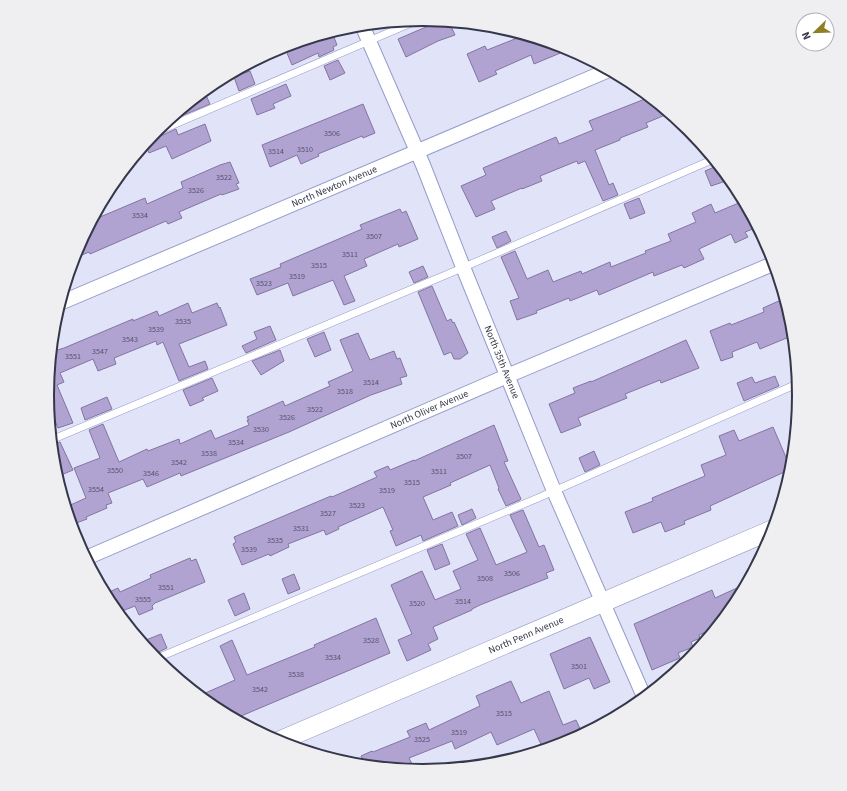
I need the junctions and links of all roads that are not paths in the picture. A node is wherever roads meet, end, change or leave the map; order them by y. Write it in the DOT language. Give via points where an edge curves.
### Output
graph roads {
  1 [pos="402,27"];
  2 [pos="364,31"];
  3 [pos="368,41"];
  4 [pos="603,73"];
  5 [pos="172,125"];
  6 [pos="417,152"];
  7 [pos="709,161"];
  8 [pos="769,266"];
  9 [pos="463,268"];
  10 [pos="67,300"];
  11 [pos="507,376"];
  12 [pos="793,386"];
  13 [pos="56,438"];
  14 [pos="554,491"];
  15 [pos="767,532"];
  16 [pos="91,556"];
  17 [pos="602,603"];
  18 [pos="161,656"];
  19 [pos="642,693"];
  20 [pos="286,738"];
  1 -- 3 [label="lane"];
  2 -- 3 [label="street, North 35th Avenue"];
  3 -- 5 [label="lane"];
  3 -- 6 [label="street, North 35th Avenue"];
  4 -- 6 [label="street, North Newton Avenue"];
  6 -- 9 [label="street, North 35th Avenue"];
  6 -- 10 [label="street, North Newton Avenue"];
  7 -- 9 [label="lane"];
  8 -- 11 [label="street, North Oliver Avenue"];
  9 -- 11 [label="street, North 35th Avenue"];
  9 -- 13 [label="lane"];
  11 -- 14 [label="street, North 35th Avenue"];
  11 -- 16 [label="street, North Oliver Avenue"];
  12 -- 14 [label="lane"];
  14 -- 17 [label="street, North 35th Avenue"];
  14 -- 18 [label="lane"];
  15 -- 17 [label="main road, North Penn Avenue"];
  17 -- 19 [label="street, North 35th Avenue"];
  17 -- 20 [label="main road, North Penn Avenue"];
}
